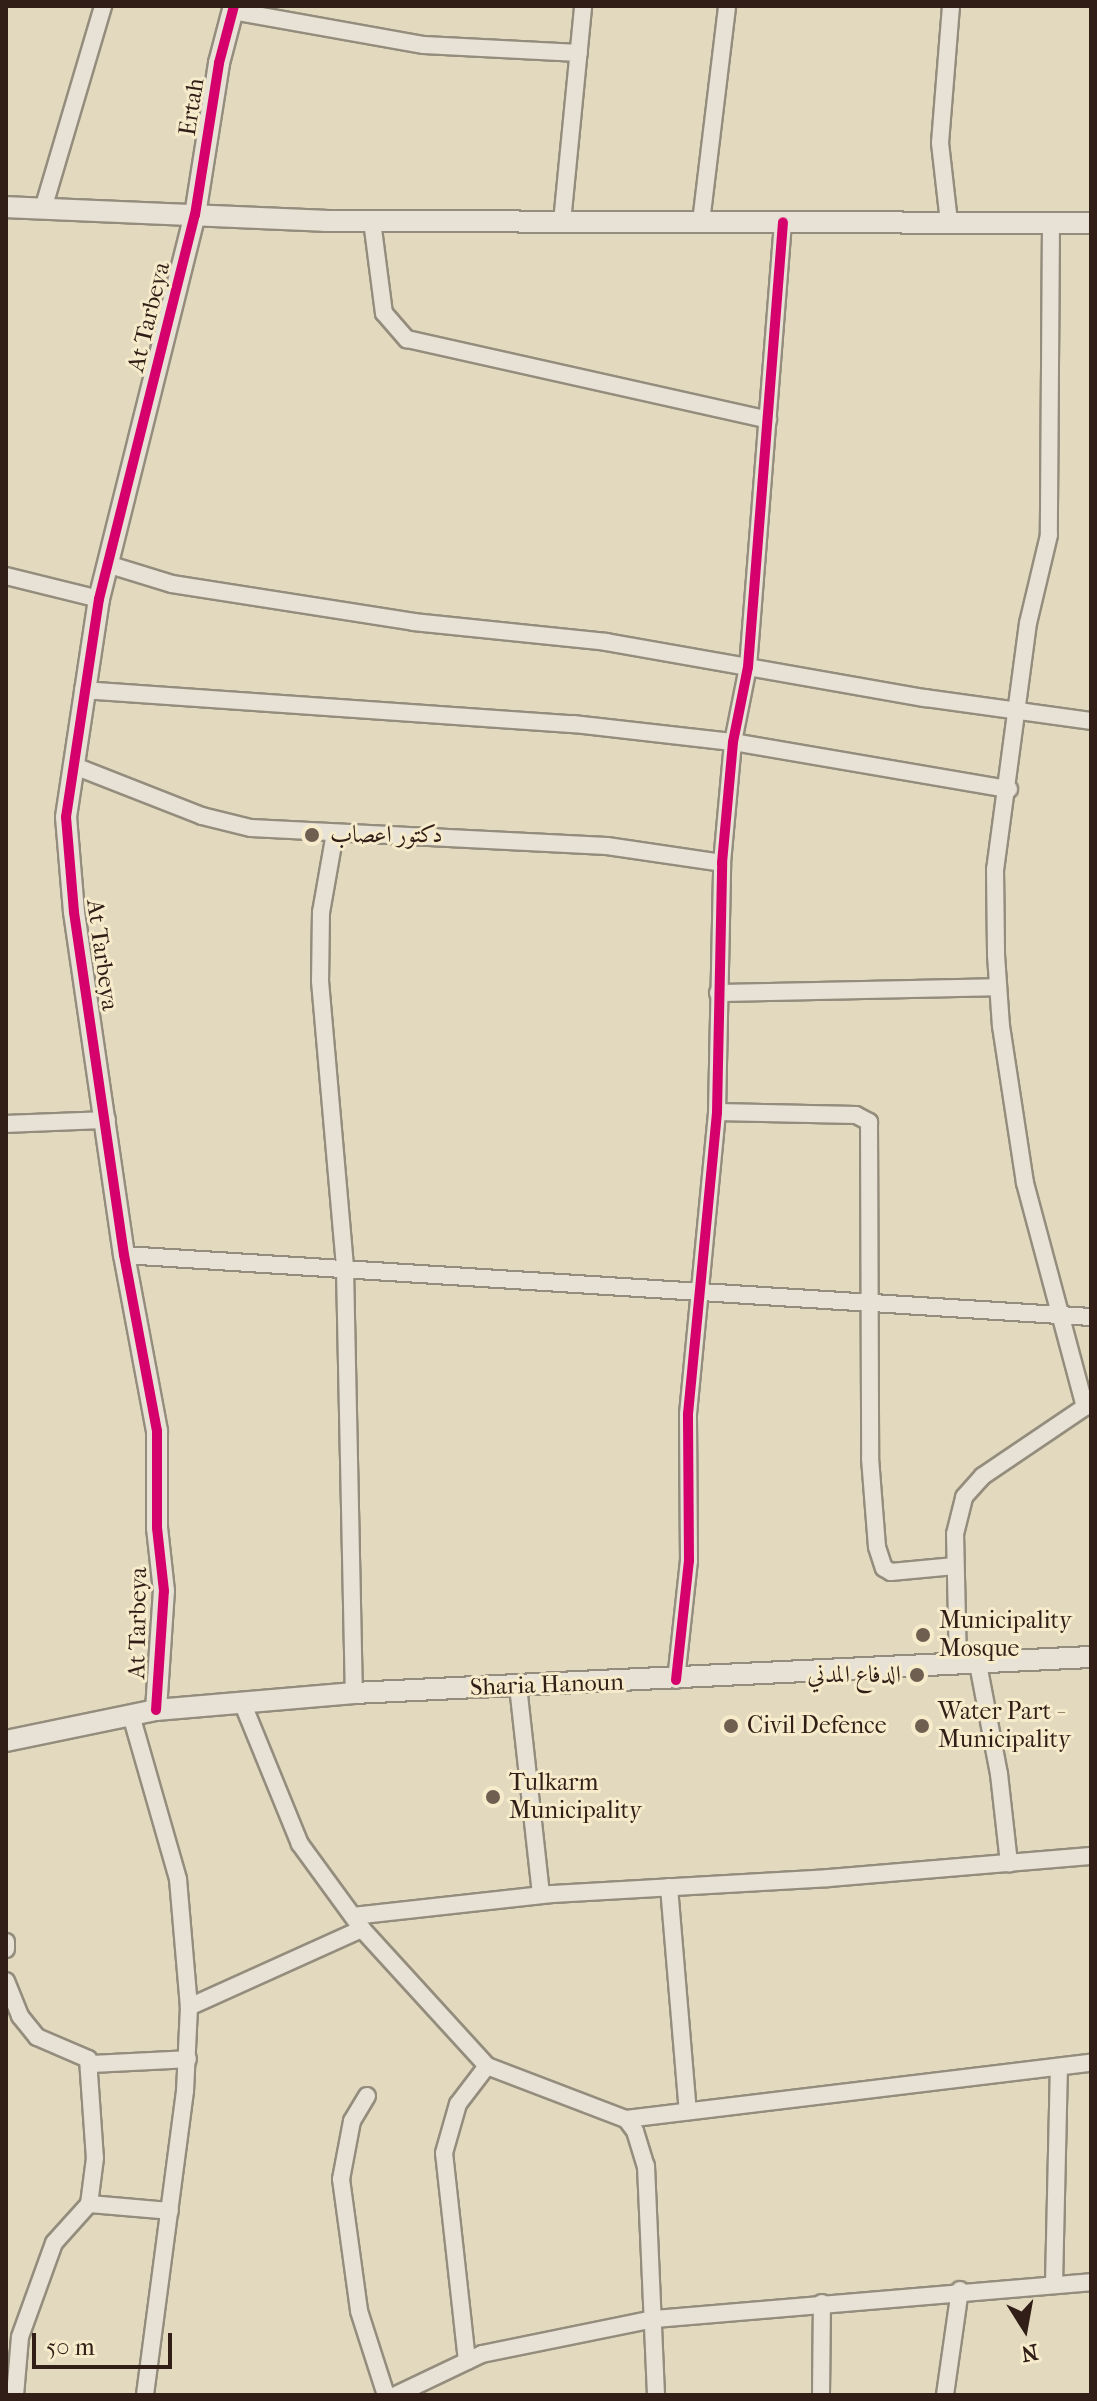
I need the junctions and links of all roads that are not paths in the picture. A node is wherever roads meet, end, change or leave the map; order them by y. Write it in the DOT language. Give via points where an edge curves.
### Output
graph roads {
  1 [pos="103,6"];
  2 [pos="583,6"];
  3 [pos="727,6"];
  4 [pos="951,6"];
  5 [pos="233,9"];
  6 [pos="579,53"];
  7 [pos="6,207"];
  8 [pos="43,209"];
  9 [pos="195,215"];
  10 [pos="372,221"];
  11 [pos="562,222"];
  12 [pos="701,222"];
  13 [pos="783,222"];
  14 [pos="949,222"];
  15 [pos="1051,223"];
  16 [pos="1091,223"];
  17 [pos="768,420"];
  18 [pos="107,564"];
  19 [pos="6,576"];
  20 [pos="99,599"];
  21 [pos="748,667"];
  22 [pos="83,690"];
  23 [pos="1019,711"];
  24 [pos="1091,721"];
  25 [pos="733,742"];
  26 [pos="72,765"];
  27 [pos="1009,789"];
  28 [pos="335,833"];
  29 [pos="722,863"];
  30 [pos="998,987"];
  31 [pos="718,993"];
  32 [pos="717,1112"];
  33 [pos="107,1120"];
  34 [pos="6,1124"];
  35 [pos="124,1255"];
  36 [pos="345,1269"];
  37 [pos="702,1291"];
  38 [pos="868,1303"];
  39 [pos="1060,1315"];
  40 [pos="1091,1317"];
  41 [pos="1088,1405"];
  42 [pos="955,1566"];
  43 [pos="1091,1657"];
  44 [pos="968,1664"];
  45 [pos="676,1680"];
  46 [pos="518,1686"];
  47 [pos="354,1693"];
  48 [pos="242,1702"];
  49 [pos="156,1710"];
  50 [pos="131,1715"];
  51 [pos="6,1741"];
  52 [pos="1091,1856"];
  53 [pos="1009,1863"];
  54 [pos="669,1887"];
  55 [pos="541,1895"];
  56 [pos="358,1923"];
  57 [pos="6,1942"];
  58 [pos="6,1949"];
  59 [pos="6,1981"];
  60 [pos="189,2007"];
  61 [pos="188,2059"];
  62 [pos="1091,2063"];
  63 [pos="90,2064"];
  64 [pos="487,2066"];
  65 [pos="1059,2067"];
  66 [pos="367,2096"];
  67 [pos="688,2111"];
  68 [pos="626,2119"];
  69 [pos="89,2204"];
  70 [pos="170,2211"];
  71 [pos="1091,2282"];
  72 [pos="1054,2284"];
  73 [pos="960,2290"];
  74 [pos="822,2303"];
  75 [pos="654,2319"];
  76 [pos="13,2335"];
  77 [pos="467,2361"];
  78 [pos="15,2395"];
  79 [pos="145,2395"];
  80 [pos="386,2395"];
  81 [pos="396,2395"];
  82 [pos="656,2395"];
  83 [pos="821,2395"];
  84 [pos="945,2395"];
  1 -- 8 [label="street"];
  2 -- 6 [label="street"];
  3 -- 12 [label="street"];
  4 -- 14 [label="street" via="940,143"];
  5 -- 6 [label="street" via="424,45"];
  5 -- 9 [label="street, Ertah"];
  6 -- 11 [label="street"];
  7 -- 8 [label="street"];
  8 -- 9 [label="street"];
  9 -- 10 [label="street"];
  9 -- 18 [label="street, At Tarbeya"];
  10 -- 11 [label="street"];
  10 -- 17 [label="street" via="384,313 407,339"];
  11 -- 12 [label="street"];
  12 -- 13 [label="street"];
  13 -- 14 [label="street"];
  13 -- 17 [label="street"];
  14 -- 15 [label="street"];
  15 -- 16 [label="street"];
  15 -- 23 [label="street" via="1049,535 1028,623"];
  17 -- 21 [label="street"];
  18 -- 20 [label="street, At Tarbeya"];
  18 -- 21 [label="street" via="172,584 414,622 606,642"];
  19 -- 20 [label="street"];
  20 -- 22 [label="street, At Tarbeya"];
  21 -- 23 [label="street"];
  21 -- 25 [label="street"];
  22 -- 25 [label="street" via="574,724"];
  22 -- 26 [label="street, At Tarbeya"];
  23 -- 24 [label="street"];
  23 -- 27 [label="street"];
  25 -- 27 [label="street"];
  25 -- 29 [label="street"];
  26 -- 28 [label="street" via="227,823"];
  26 -- 33 [label="street, At Tarbeya" via="66,817 74,912"];
  27 -- 30 [label="street" via="995,869"];
  28 -- 29 [label="street" via="607,846"];
  28 -- 36 [label="street" via="321,912 320,981"];
  29 -- 31 [label="street"];
  30 -- 31 [label="street"];
  30 -- 39 [label="street" via="1025,1183"];
  31 -- 32 [label="street"];
  32 -- 37 [label="street"];
  32 -- 38 [label="street" via="866,1117"];
  33 -- 34 [label="street"];
  33 -- 35 [label="street, At Tarbeya"];
  35 -- 36 [label="street"];
  35 -- 49 [label="street, At Tarbeya" via="157,1431 157,1528 164,1591"];
  36 -- 37 [label="street"];
  36 -- 47 [label="street"];
  37 -- 38 [label="street"];
  37 -- 45 [label="street" via="688,1414 689,1561"];
  38 -- 39 [label="street"];
  38 -- 42 [label="street" via="870,1458 880,1560 884,1568 897,1572"];
  39 -- 40 [label="street"];
  39 -- 41 [label="street"];
  41 -- 42 [label="street" via="972,1486 956,1521"];
  42 -- 44 [label="street"];
  43 -- 44 [label="street, Sharia Hanoun"];
  44 -- 45 [label="street, Sharia Hanoun"];
  44 -- 53 [label="street" via="999,1774"];
  45 -- 46 [label="street, Sharia Hanoun"];
  46 -- 47 [label="street, Sharia Hanoun"];
  46 -- 55 [label="street"];
  47 -- 48 [label="street, Sharia Hanoun"];
  48 -- 49 [label="street, Sharia Hanoun"];
  48 -- 56 [label="street" via="300,1844"];
  49 -- 50 [label="street, Sharia Hanoun"];
  50 -- 51 [label="street, Sharia Hanoun"];
  50 -- 60 [label="street" via="178,1879"];
  52 -- 53 [label="street"];
  53 -- 54 [label="street"];
  54 -- 55 [label="street"];
  54 -- 67 [label="street"];
  55 -- 56 [label="street"];
  56 -- 60 [label="street"];
  56 -- 64 [label="street"];
  57 -- 58 [label="street"];
  59 -- 63 [label="street" via="20,2016 37,2037 79,2052"];
  60 -- 61 [label="street"];
  61 -- 63 [label="street"];
  61 -- 70 [label="street"];
  62 -- 65 [label="street"];
  63 -- 69 [label="street" via="95,2158"];
  64 -- 68 [label="street"];
  64 -- 77 [label="street" via="458,2104 444,2153"];
  65 -- 67 [label="street"];
  65 -- 72 [label="street"];
  66 -- 80 [label="street" via="352,2121 341,2179 359,2311"];
  67 -- 68 [label="street"];
  68 -- 75 [label="street" via="645,2156"];
  69 -- 70 [label="street"];
  69 -- 76 [label="street" via="54,2243"];
  70 -- 79 [label="street"];
  71 -- 72 [label="street"];
  72 -- 73 [label="street"];
  73 -- 74 [label="street"];
  73 -- 84 [label="street"];
  74 -- 75 [label="street"];
  74 -- 83 [label="street"];
  75 -- 77 [label="street"];
  75 -- 82 [label="street"];
  76 -- 78 [label="street"];
  77 -- 81 [label="street"];
}
